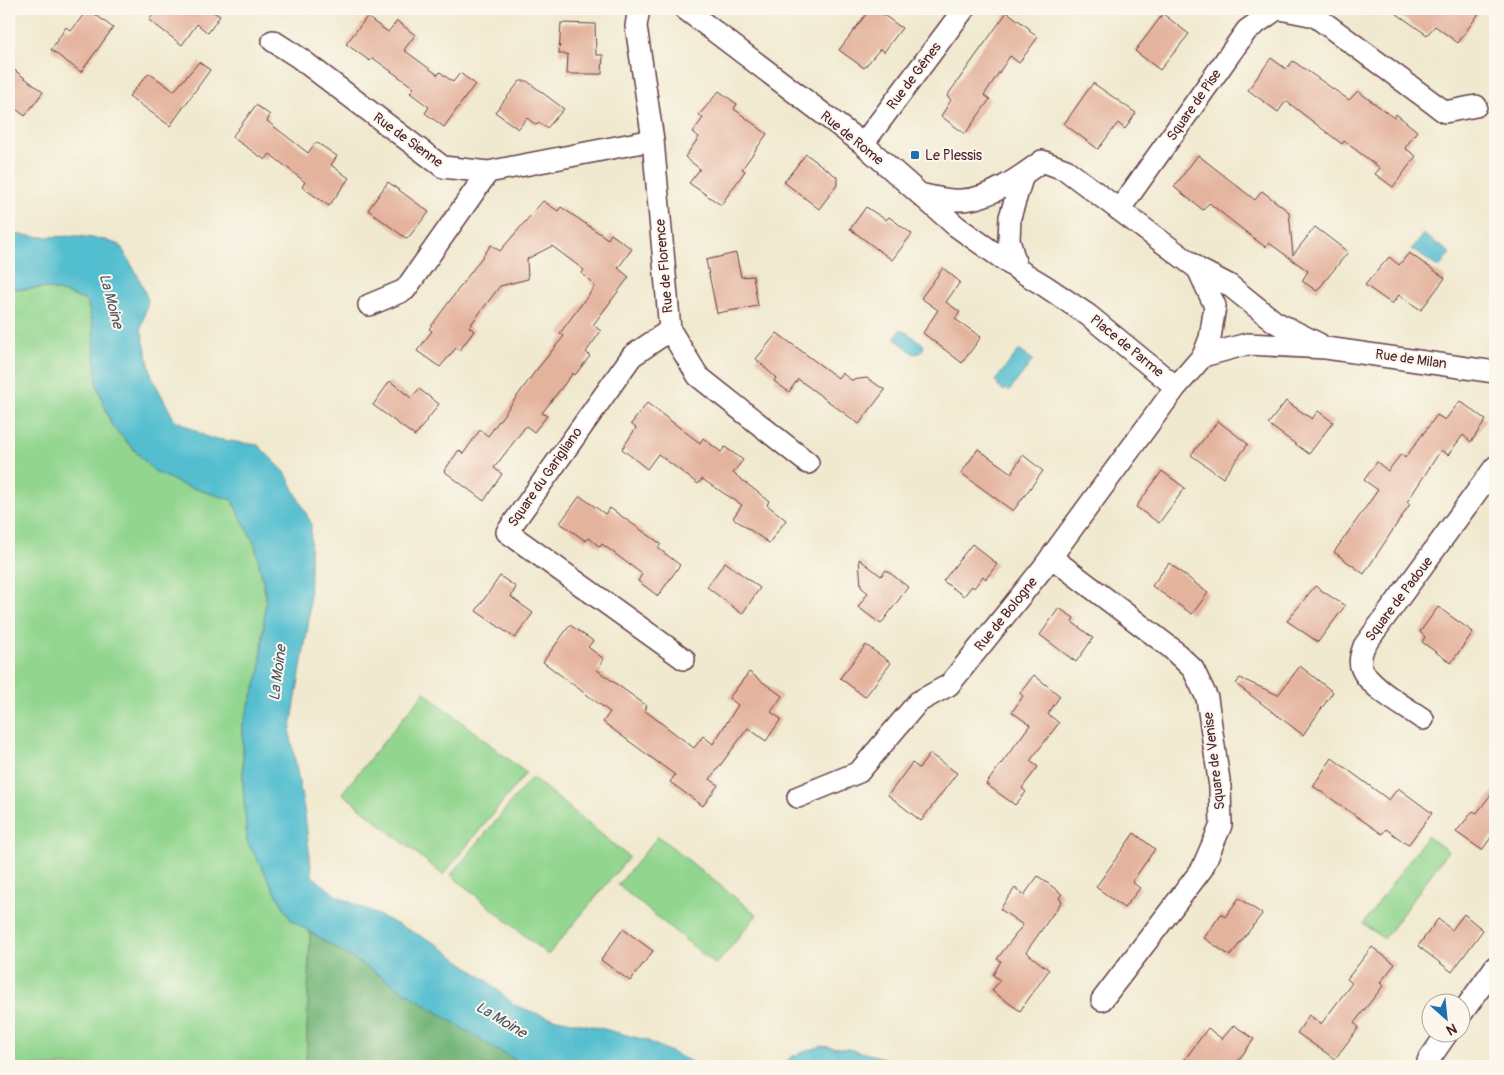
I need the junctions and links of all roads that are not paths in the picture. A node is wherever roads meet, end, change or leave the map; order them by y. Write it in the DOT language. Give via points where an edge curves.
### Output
graph roads {
  1 [pos="639,9"];
  2 [pos="685,9"];
  3 [pos="1279,9"];
  4 [pos="957,13"];
  5 [pos="273,41"];
  6 [pos="1476,106"];
  7 [pos="653,140"];
  8 [pos="863,144"];
  9 [pos="488,172"];
  10 [pos="1023,175"];
  11 [pos="920,194"];
  12 [pos="1119,210"];
  13 [pos="1017,269"];
  14 [pos="1198,269"];
  15 [pos="369,305"];
  16 [pos="670,330"];
  17 [pos="1326,348"];
  18 [pos="1203,356"];
  19 [pos="1495,372"];
  20 [pos="1176,387"];
  21 [pos="808,463"];
  22 [pos="1495,467"];
  23 [pos="1051,557"];
  24 [pos="684,659"];
  25 [pos="1423,720"];
  26 [pos="798,797"];
  27 [pos="1495,967"];
  28 [pos="1472,999"];
  29 [pos="1102,1000"];
  30 [pos="1441,1042"];
  31 [pos="1428,1061"];
  1 -- 7 [label="street, Rue de Florence" via="636,26"];
  2 -- 8 [label="street, Rue de Rome"];
  3 -- 6 [label="street, Square de Pise" via="1315,16 1445,112"];
  3 -- 12 [label="street, Square de Pise" via="1247,30"];
  4 -- 8 [label="street, Rue de Gênes"];
  5 -- 9 [label="street, Rue de Sienne" via="444,167"];
  7 -- 9 [label="street, Rue de Sienne"];
  7 -- 16 [label="street, Rue de Florence"];
  8 -- 11 [label="street, Rue de Rome"];
  9 -- 15 [label="street" via="405,290"];
  10 -- 11 [label="street, Place de Parme" via="984,197 962,200"];
  10 -- 12 [label="street, Place de Parme" via="1042,161 1066,170"];
  10 -- 13 [label="street" via="1010,217 1009,240"];
  11 -- 13 [label="street, Rue de Rome" via="956,226"];
  12 -- 14 [label="street, Place de Parme"];
  13 -- 20 [label="street, Place de Parme" via="1088,315"];
  14 -- 17 [label="street, Rue de Milan" via="1229,285 1276,322"];
  14 -- 18 [label="street, Place de Parme" via="1215,306 1210,338"];
  16 -- 21 [label="street, Rue de Florence" via="698,376"];
  16 -- 24 [label="street, Square du Garigliano" via="632,356 507,532"];
  17 -- 18 [label="street, Rue de Milan" via="1247,344"];
  17 -- 19 [label="street, Rue de Milan"];
  18 -- 20 [label="street, Place de Parme"];
  20 -- 23 [label="street, Rue de Bologne"];
  22 -- 25 [label="street, Square de Padoue" via="1364,646 1360,664 1364,675"];
  23 -- 26 [label="street, Rue de Bologne" via="949,685 918,702 859,772"];
  23 -- 29 [label="street, Square de Venise" via="1171,648 1193,669 1207,698 1220,787 1221,825 1202,868"];
  27 -- 28 [label="street"];
  30 -- 31 [label="street"];
}
